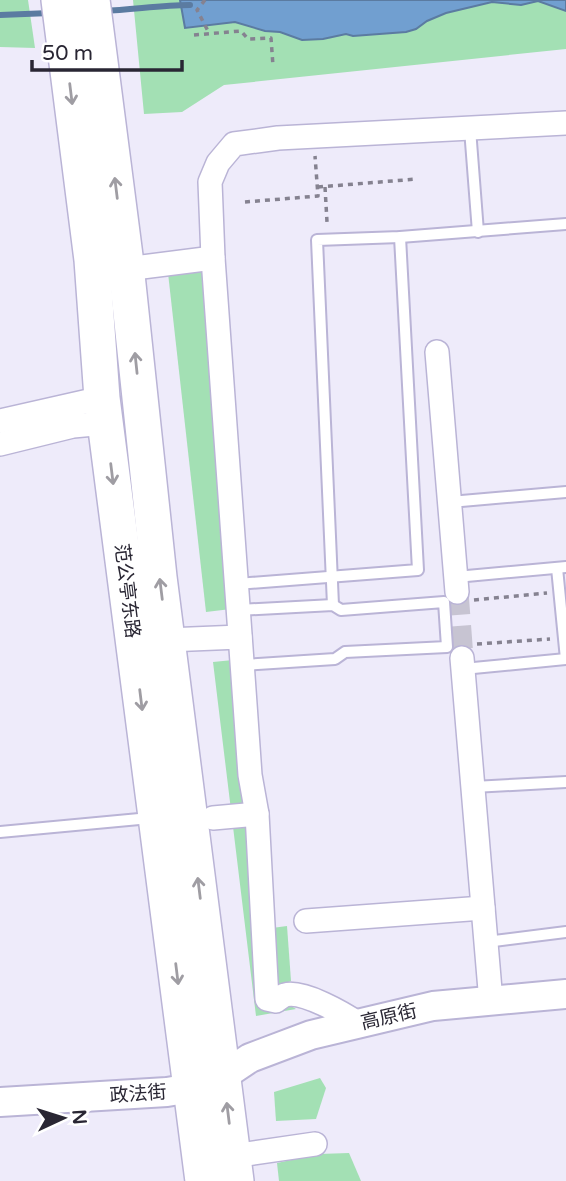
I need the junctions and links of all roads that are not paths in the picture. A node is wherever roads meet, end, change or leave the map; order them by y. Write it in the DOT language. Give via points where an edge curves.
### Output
graph roads {
  1 [pos="70,1"];
  2 [pos="566,122"];
  3 [pos="470,129"];
  4 [pos="566,225"];
  5 [pos="478,232"];
  6 [pos="400,237"];
  7 [pos="213,258"];
  8 [pos="115,261"];
  9 [pos="438,352"];
  10 [pos="103,410"];
  11 [pos="0,421"];
  12 [pos="0,444"];
  13 [pos="566,492"];
  14 [pos="450,502"];
  15 [pos="561,567"];
  16 [pos="333,576"];
  17 [pos="237,584"];
  18 [pos="452,590"];
  19 [pos="333,605"];
  20 [pos="239,610"];
  21 [pos="240,637"];
  22 [pos="167,640"];
  23 [pos="457,658"];
  24 [pos="566,659"];
  25 [pos="243,665"];
  26 [pos="566,782"];
  27 [pos="473,787"];
  28 [pos="257,814"];
  29 [pos="156,818"];
  30 [pos="213,818"];
  31 [pos="0,832"];
  32 [pos="483,908"];
  33 [pos="306,920"];
  34 [pos="566,932"];
  35 [pos="486,942"];
  36 [pos="566,994"];
  37 [pos="491,1002"];
  38 [pos="359,1024"];
  39 [pos="207,1082"];
  40 [pos="0,1102"];
  41 [pos="315,1144"];
  42 [pos="235,1169"];
  43 [pos="203,1181"];
  1 -- 8 [label="main road, 范公亭东路"];
  2 -- 3 [label="street"];
  3 -- 5 [label="lane"];
  3 -- 7 [label="street" via="234,144 210,182"];
  4 -- 5 [label="lane"];
  5 -- 6 [label="lane"];
  6 -- 16 [label="lane" via="418,570"];
  6 -- 16 [label="lane" via="317,240"];
  7 -- 8 [label="street"];
  7 -- 17 [label="street"];
  8 -- 10 [label="main road, 范公亭东路"];
  22 -- 8 [label="main road, 范公亭东路, one-way"];
  9 -- 14 [label="street"];
  10 -- 11 [label="street"];
  10 -- 12 [label="street" via="73,426"];
  10 -- 29 [label="main road, 范公亭东路, one-way"];
  13 -- 14 [label="lane"];
  14 -- 18 [label="street"];
  15 -- 18 [label="lane"];
  15 -- 24 [label="lane"];
  16 -- 17 [label="lane"];
  16 -- 19 [label="lane"];
  17 -- 20 [label="street"];
  18 -- 19 [label="lane" via="341,610"];
  18 -- 23 [label="lane"];
  19 -- 20 [label="lane"];
  20 -- 21 [label="street"];
  21 -- 22 [label="street"];
  21 -- 25 [label="street"];
  39 -- 22 [label="main road, 范公亭东路, one-way"];
  23 -- 24 [label="lane"];
  23 -- 25 [label="lane" via="345,652 335,659"];
  23 -- 27 [label="street"];
  25 -- 28 [label="street"];
  26 -- 27 [label="lane"];
  27 -- 32 [label="street"];
  28 -- 30 [label="street"];
  28 -- 38 [label="street" via="267,999 298,995"];
  29 -- 31 [label="lane"];
  29 -- 39 [label="main road, 范公亭东路, one-way"];
  32 -- 33 [label="street"];
  32 -- 35 [label="street"];
  34 -- 35 [label="lane"];
  35 -- 37 [label="street"];
  36 -- 37 [label="street, 高原街"];
  37 -- 38 [label="street, 高原街" via="433,1006"];
  38 -- 39 [label="street, 高原街" via="271,1049"];
  39 -- 40 [label="street, 政法街" via="167,1093"];
  42 -- 39 [label="main road, 范公亭东路, one-way"];
  39 -- 43 [label="main road, 范公亭东路"];
  41 -- 42 [label="street"];
}
